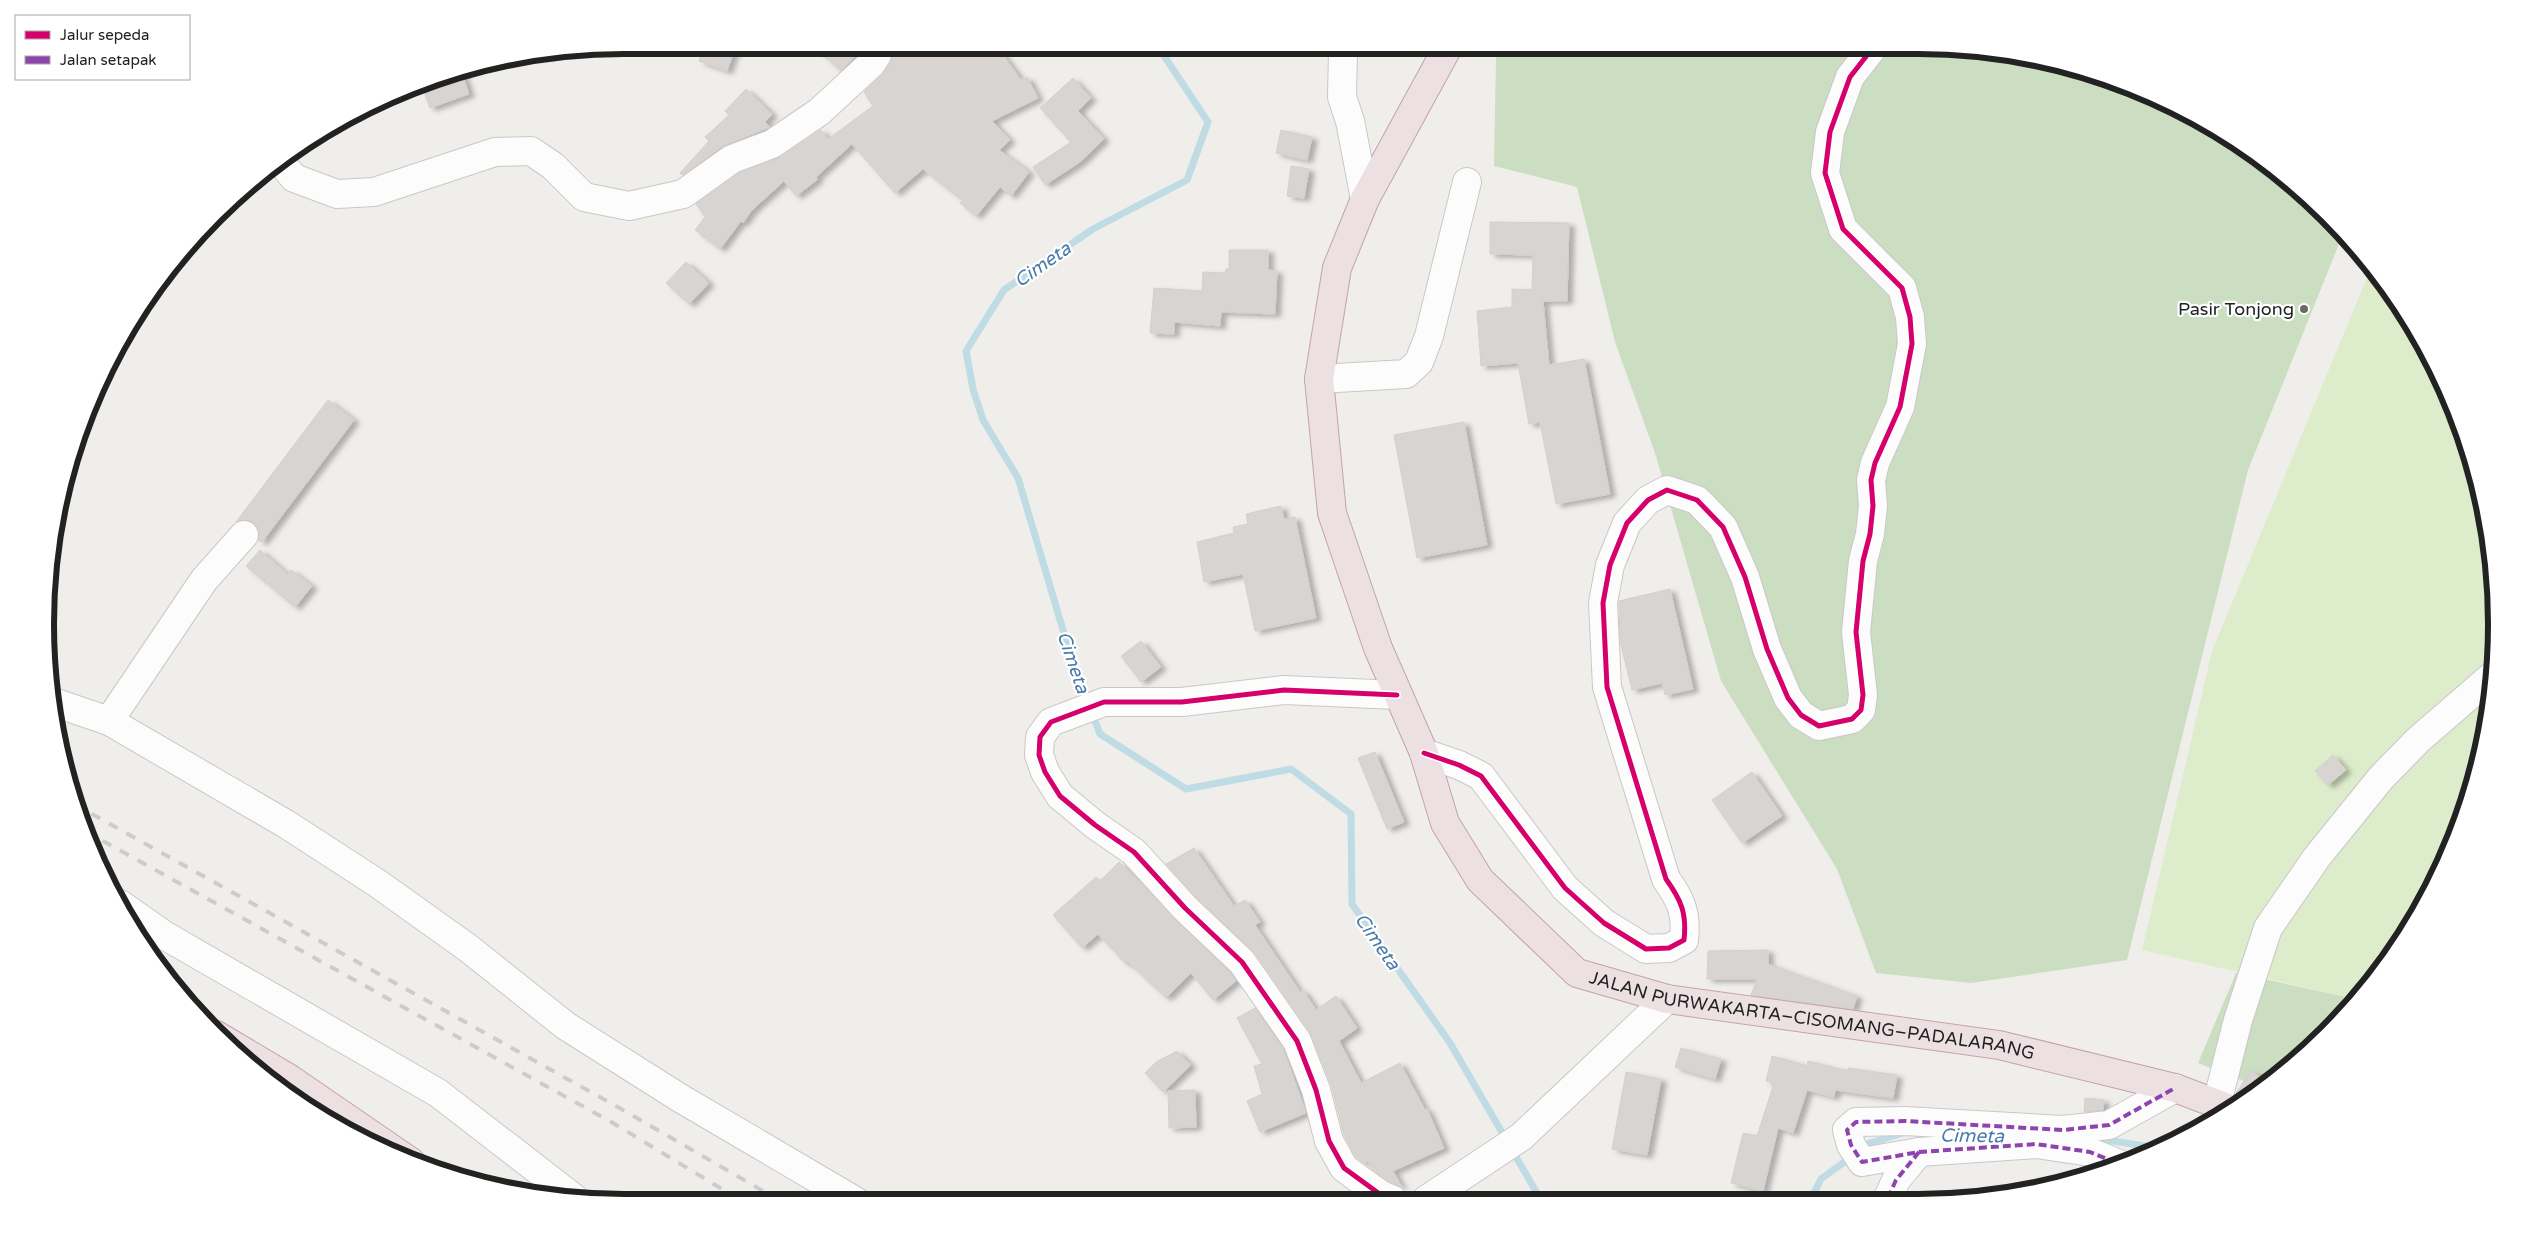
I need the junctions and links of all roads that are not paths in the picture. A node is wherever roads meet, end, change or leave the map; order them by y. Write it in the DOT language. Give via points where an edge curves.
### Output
graph roads {
  1 [pos="877,54"];
  2 [pos="1343,54"];
  3 [pos="1444,54"];
  4 [pos="1868,54"];
  5 [pos="284,167"];
  6 [pos="1467,182"];
  7 [pos="1365,199"];
  8 [pos="1319,379"];
  9 [pos="244,535"];
  10 [pos="2485,682"];
  11 [pos="1397,695"];
  12 [pos="60,704"];
  13 [pos="108,721"];
  14 [pos="1424,753"];
  15 [pos="132,912"];
  16 [pos="1667,999"];
  17 [pos="250,1055"];
  18 [pos="2175,1088"];
  19 [pos="2223,1105"];
  20 [pos="371,1134"];
  21 [pos="1919,1152"];
  22 [pos="2111,1160"];
  23 [pos="564,1191"];
  24 [pos="842,1194"];
  25 [pos="1378,1194"];
  26 [pos="1436,1194"];
  27 [pos="1890,1194"];
  1 -- 5 [label="street" via="871,64 819,112 772,144 732,159 683,194 629,206 584,197 553,166 531,151 495,152 374,192 337,194 294,178"];
  2 -- 7 [label="street" via="1342,97 1350,121"];
  3 -- 7 [label="highway, JALAN PURWAKARTA–CISOMANG–PADALARANG"];
  4 -- 14 [label="street" via="1850,77 1830,132 1825,173 1842,229 1902,288 1910,317 1912,344 1900,407 1875,463 1871,480 1873,506 1870,534 1862,560 1856,632 1863,695 1861,710 1852,719 1819,726 1801,715 1788,698 1766,649 1746,577 1723,527 1697,500 1667,490 1648,500 1627,523 1610,565 1603,604 1608,687 1666,879 1681,899 1686,925 1684,940 1669,948 1646,949 1604,924 1565,888 1481,776"];
  6 -- 8 [label="street" via="1429,336 1419,362 1406,374"];
  7 -- 8 [label="highway, JALAN PURWAKARTA–CISOMANG–PADALARANG" via="1337,268"];
  8 -- 11 [label="highway, JALAN PURWAKARTA–CISOMANG–PADALARANG" via="1332,513"];
  9 -- 13 [label="street" via="204,580"];
  10 -- 19 [label="street" via="2418,740 2382,778 2317,857 2268,928 2238,1020"];
  11 -- 14 [label="highway, JALAN PURWAKARTA–CISOMANG–PADALARANG"];
  11 -- 25 [label="street" via="1284,690 1182,702 1104,702 1051,722 1040,737 1039,755 1060,796 1134,852 1185,908 1242,962 1297,1041 1316,1090 1329,1141 1344,1168"];
  12 -- 13 [label="street"];
  13 -- 24 [label="street" via="295,830 468,948 566,1026"];
  14 -- 16 [label="highway, JALAN PURWAKARTA–CISOMANG–PADALARANG" via="1445,824 1480,880 1577,974"];
  15 -- 23 [label="street" via="164,934 438,1093"];
  16 -- 18 [label="highway, JALAN PURWAKARTA–CISOMANG–PADALARANG" via="1999,1045"];
  16 -- 26 [label="street" via="1521,1137"];
  17 -- 20 [label="highway"];
  18 -- 19 [label="highway, JALAN PURWAKARTA–CISOMANG–PADALARANG"];
  18 -- 21 [label="street" via="2109,1125 2063,1130 1905,1121 1856,1122 1847,1130 1857,1154"];
  21 -- 22 [label="street" via="2036,1144 2090,1152"];
  21 -- 27 [label="street" via="1896,1180"];
}
